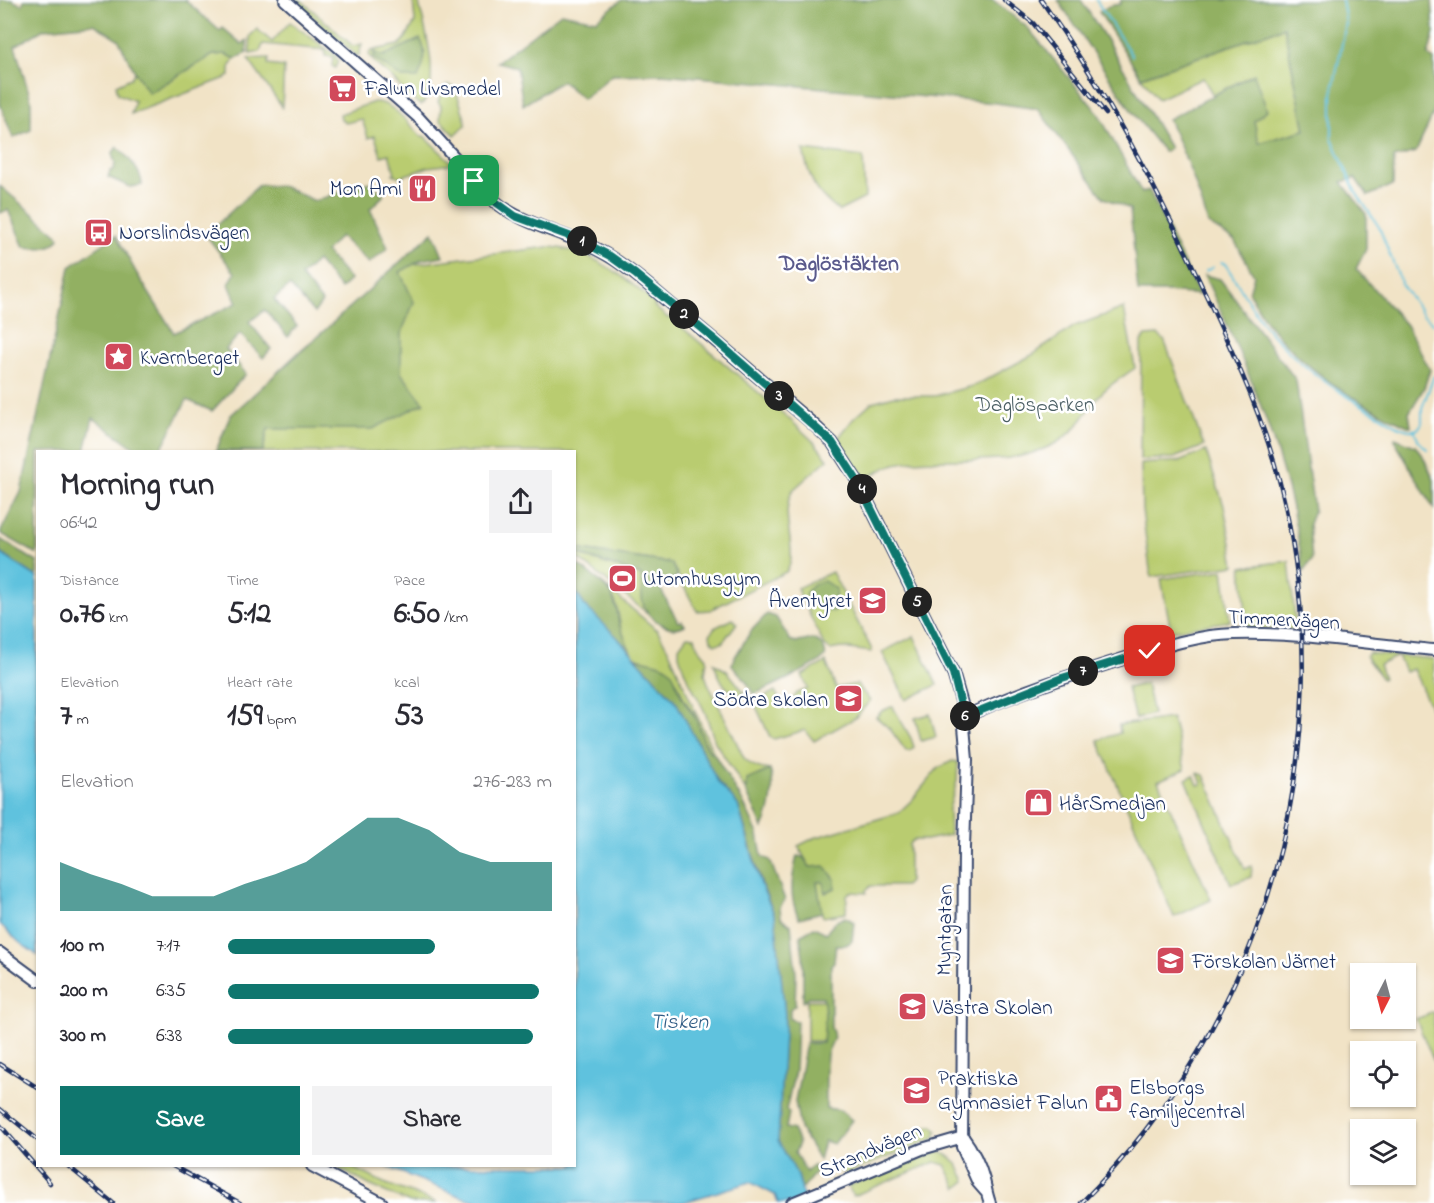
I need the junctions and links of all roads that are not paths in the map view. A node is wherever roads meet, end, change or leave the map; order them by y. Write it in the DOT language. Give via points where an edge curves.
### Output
graph roads {
  1 [pos="285,0"];
  2 [pos="1434,650"];
  3 [pos="964,717"];
  4 [pos="0,953"];
  5 [pos="36,980"];
  6 [pos="963,1137"];
  7 [pos="314,1167"];
  8 [pos="382,1203"];
  9 [pos="792,1203"];
  10 [pos="990,1203"];
  1 -- 3 [label="street, Myntgatan" via="429,129 493,200 515,216 580,240 610,256 714,339 832,442 858,482 953,673"];
  2 -- 3 [label="street, Timmervägen" via="1303,636 1218,635 1074,674"];
  3 -- 6 [label="street, Myntgatan" via="967,760"];
  4 -- 5 [label="street"];
  6 -- 9 [label="street, Strandvägen" via="921,1149"];
  6 -- 10 [label="street, Myntgatan" via="965,1156"];
  7 -- 8 [label="street"];
}
